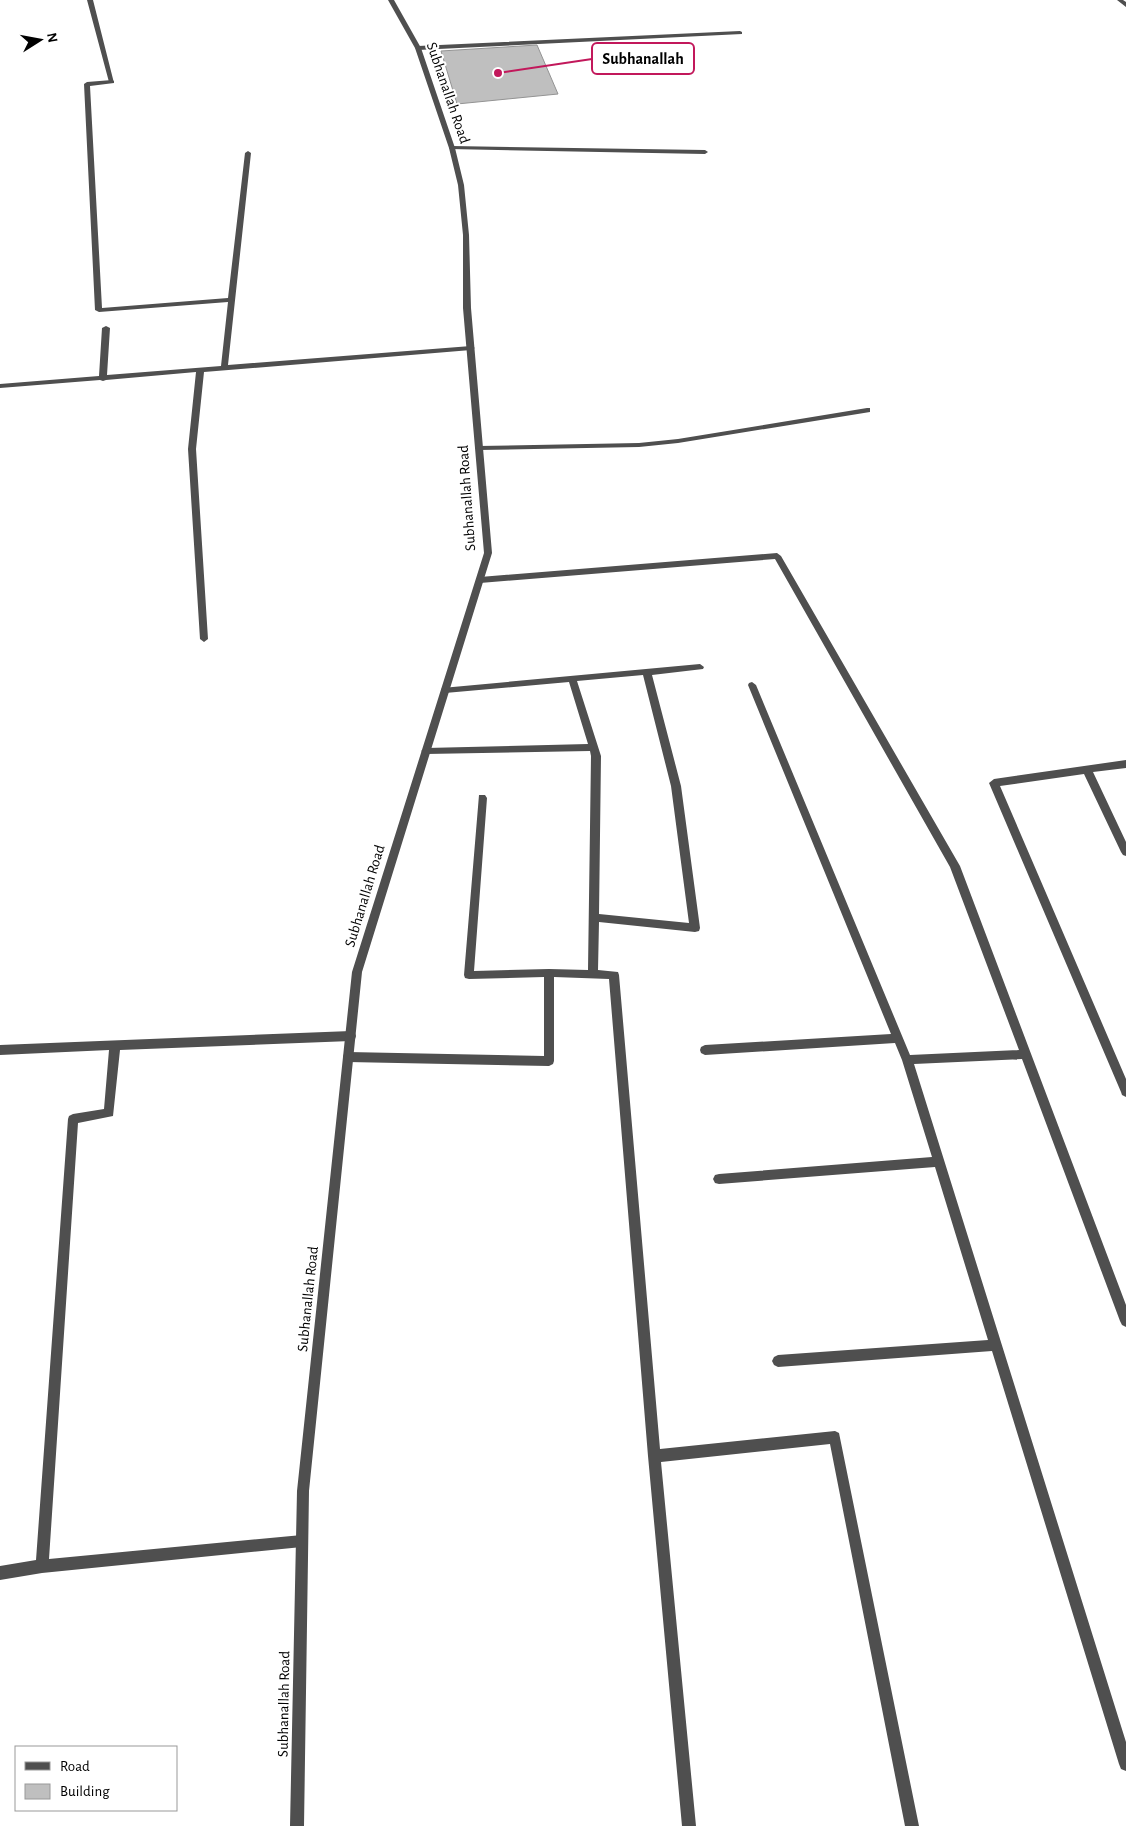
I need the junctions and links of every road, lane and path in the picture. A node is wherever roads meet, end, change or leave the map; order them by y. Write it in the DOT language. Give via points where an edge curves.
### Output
graph roads {
  1 [pos="90,0"];
  2 [pos="391,0"];
  3 [pos="1120,0"];
  4 [pos="1126,5"];
  5 [pos="740,32"];
  6 [pos="418,48"];
  7 [pos="452,148"];
  8 [pos="705,152"];
  9 [pos="248,153"];
  10 [pos="231,300"];
  11 [pos="106,328"];
  12 [pos="471,348"];
  13 [pos="224,369"];
  14 [pos="200,371"];
  15 [pos="103,379"];
  16 [pos="0,386"];
  17 [pos="867,410"];
  18 [pos="479,448"];
  19 [pos="480,580"];
  20 [pos="204,639"];
  21 [pos="700,667"];
  22 [pos="647,672"];
  23 [pos="572,679"];
  24 [pos="752,685"];
  25 [pos="445,690"];
  26 [pos="593,747"];
  27 [pos="426,751"];
  28 [pos="1126,764"];
  29 [pos="1087,770"];
  30 [pos="482,798"];
  31 [pos="1126,852"];
  32 [pos="595,918"];
  33 [pos="549,974"];
  34 [pos="593,974"];
  35 [pos="350,1036"];
  36 [pos="898,1038"];
  37 [pos="115,1044"];
  38 [pos="0,1050"];
  39 [pos="705,1050"];
  40 [pos="1026,1054"];
  41 [pos="348,1057"];
  42 [pos="907,1060"];
  43 [pos="1126,1092"];
  44 [pos="939,1162"];
  45 [pos="719,1179"];
  46 [pos="1126,1321"];
  47 [pos="996,1345"];
  48 [pos="778,1361"];
  49 [pos="654,1456"];
  50 [pos="302,1540"];
  51 [pos="42,1566"];
  52 [pos="0,1573"];
  53 [pos="1126,1764"];
  54 [pos="297,1826"];
  55 [pos="689,1826"];
  56 [pos="912,1826"];
  1 -- 10 [label="street" via="112,82 87,84 99,310"];
  2 -- 6 [label="street, Subhanallah Road"];
  3 -- 4 [label="street"];
  5 -- 6 [label="street"];
  6 -- 7 [label="street, Subhanallah Road"];
  7 -- 8 [label="street"];
  7 -- 12 [label="street, Subhanallah Road" via="461,185"];
  9 -- 10 [label="street"];
  10 -- 13 [label="street"];
  11 -- 15 [label="street"];
  12 -- 13 [label="street"];
  12 -- 18 [label="street, Subhanallah Road"];
  13 -- 14 [label="street"];
  14 -- 15 [label="street"];
  14 -- 20 [label="street" via="192,449"];
  15 -- 16 [label="street"];
  17 -- 18 [label="street" via="639,445"];
  18 -- 19 [label="street, Subhanallah Road" via="488,553"];
  19 -- 25 [label="street, Subhanallah Road"];
  19 -- 40 [label="street" via="777,556 955,866"];
  21 -- 22 [label="street"];
  22 -- 23 [label="street"];
  22 -- 32 [label="street" via="676,786 695,928"];
  23 -- 25 [label="street"];
  23 -- 26 [label="street"];
  24 -- 36 [label="street"];
  25 -- 27 [label="street, Subhanallah Road"];
  26 -- 27 [label="street"];
  26 -- 32 [label="street" via="596,756"];
  27 -- 35 [label="street, Subhanallah Road" via="357,972"];
  28 -- 29 [label="street"];
  29 -- 31 [label="street"];
  29 -- 43 [label="street" via="994,783"];
  30 -- 33 [label="street" via="469,975"];
  32 -- 34 [label="street"];
  33 -- 34 [label="street"];
  33 -- 41 [label="street" via="549,1061"];
  34 -- 49 [label="street" via="614,975"];
  35 -- 37 [label="street"];
  35 -- 41 [label="street, Subhanallah Road"];
  36 -- 39 [label="street"];
  36 -- 42 [label="street"];
  37 -- 38 [label="street"];
  37 -- 51 [label="street" via="109,1113 73,1119"];
  40 -- 42 [label="street"];
  40 -- 46 [label="street"];
  41 -- 50 [label="street, Subhanallah Road" via="303,1491"];
  42 -- 44 [label="street"];
  44 -- 45 [label="street"];
  44 -- 47 [label="street"];
  47 -- 48 [label="street"];
  47 -- 53 [label="street"];
  49 -- 55 [label="street"];
  49 -- 56 [label="street" via="835,1438"];
  50 -- 51 [label="street"];
  50 -- 54 [label="street, Subhanallah Road"];
  51 -- 52 [label="street"];
}
